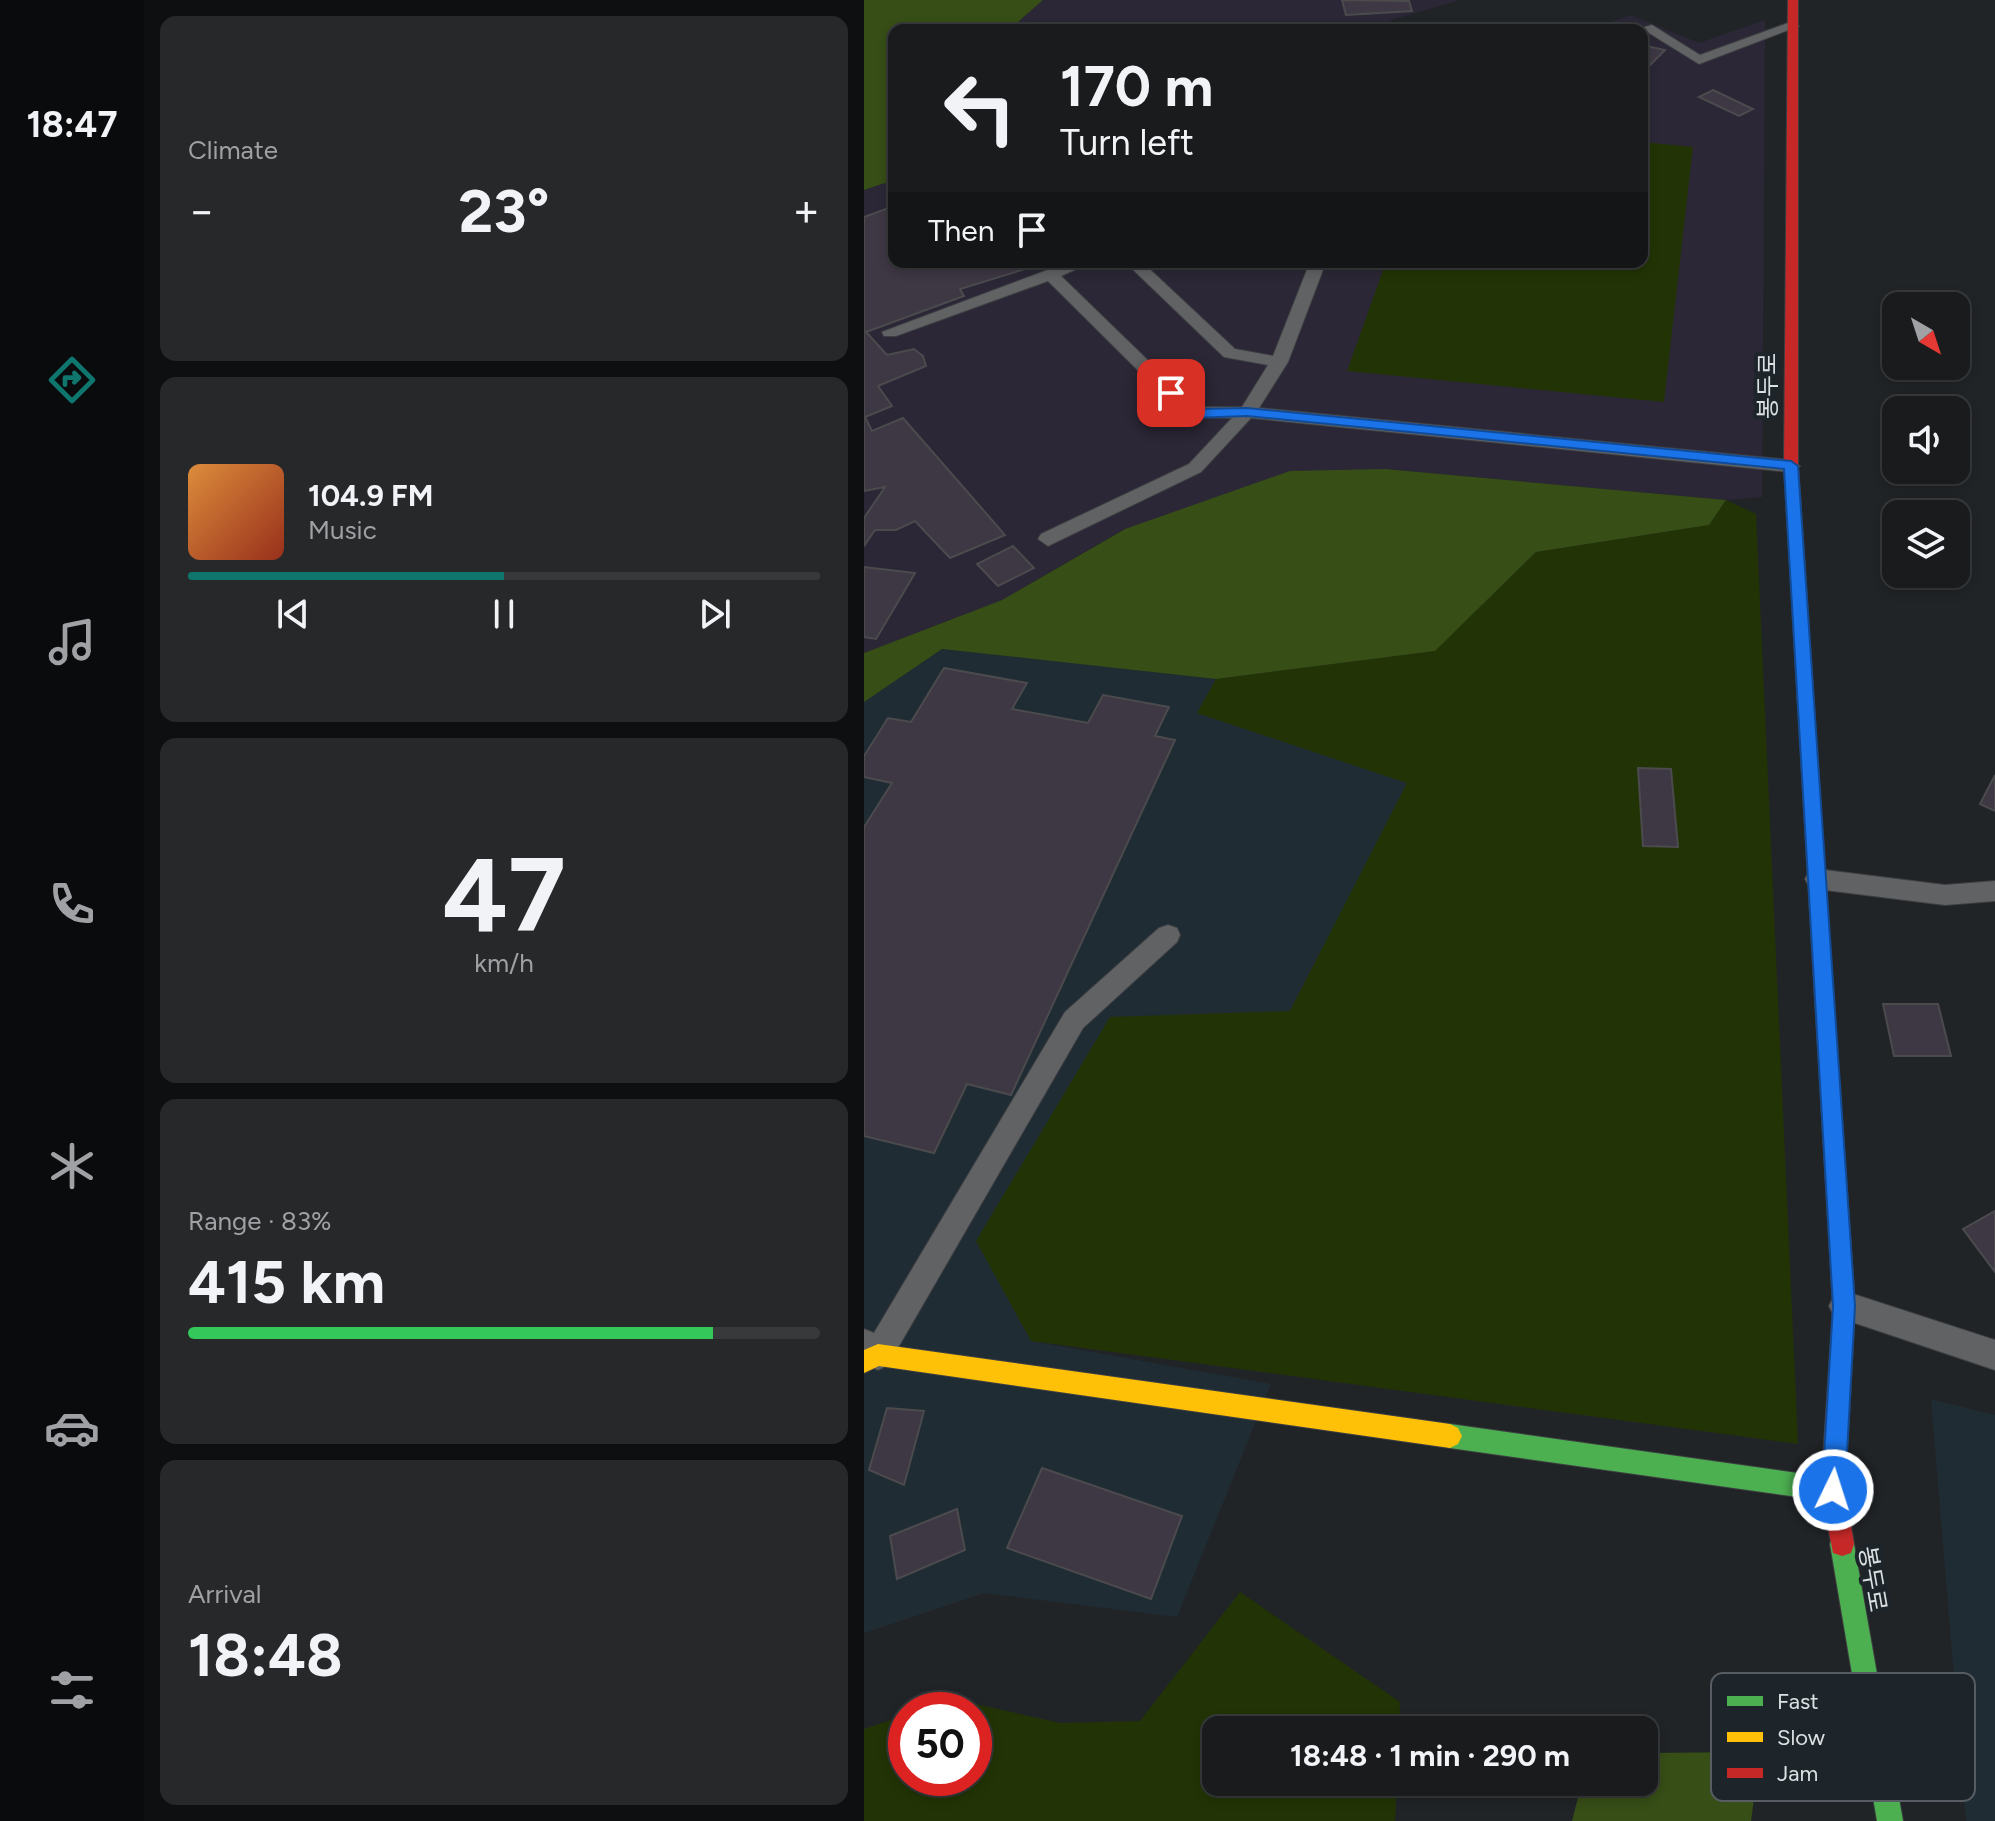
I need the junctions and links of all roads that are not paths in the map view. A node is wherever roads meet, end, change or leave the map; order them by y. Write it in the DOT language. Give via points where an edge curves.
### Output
graph roads {
  1 [pos="1793,0"];
  2 [pos="1793,26"];
  3 [pos="1648,29"];
  4 [pos="1065,268"];
  5 [pos="1139,268"];
  6 [pos="1316,268"];
  7 [pos="1049,273"];
  8 [pos="890,332"];
  9 [pos="1279,362"];
  10 [pos="1247,412"];
  11 [pos="1791,466"];
  12 [pos="1048,539"];
  13 [pos="1817,879"];
  14 [pos="1995,891"];
  15 [pos="1168,935"];
  16 [pos="1844,1306"];
  17 [pos="869,1354"];
  18 [pos="1995,1355"];
  19 [pos="1833,1490"];
  20 [pos="1865,1673"];
  21 [pos="1887,1801"];
  22 [pos="1890,1821"];
  1 -- 2 [label="main road, 봉두로"];
  2 -- 3 [label="lane" via="1699,60"];
  2 -- 11 [label="main road, 봉두로"];
  4 -- 7 [label="lane"];
  5 -- 9 [label="lane" via="1230,353"];
  6 -- 9 [label="lane"];
  7 -- 8 [label="lane"];
  7 -- 10 [label="lane" via="1191,413"];
  9 -- 10 [label="lane"];
  10 -- 11 [label="lane"];
  10 -- 12 [label="lane" via="1195,468"];
  11 -- 13 [label="main road, 봉두로"];
  13 -- 14 [label="lane" via="1945,895"];
  13 -- 16 [label="main road, 봉두로"];
  15 -- 17 [label="lane" via="1074,1020"];
  16 -- 18 [label="lane"];
  16 -- 19 [label="main road, 봉두로"];
  17 -- 19 [label="main road"];
  19 -- 20 [label="main road, 봉두로"];
  21 -- 22 [label="main road, 봉두로"];
}
